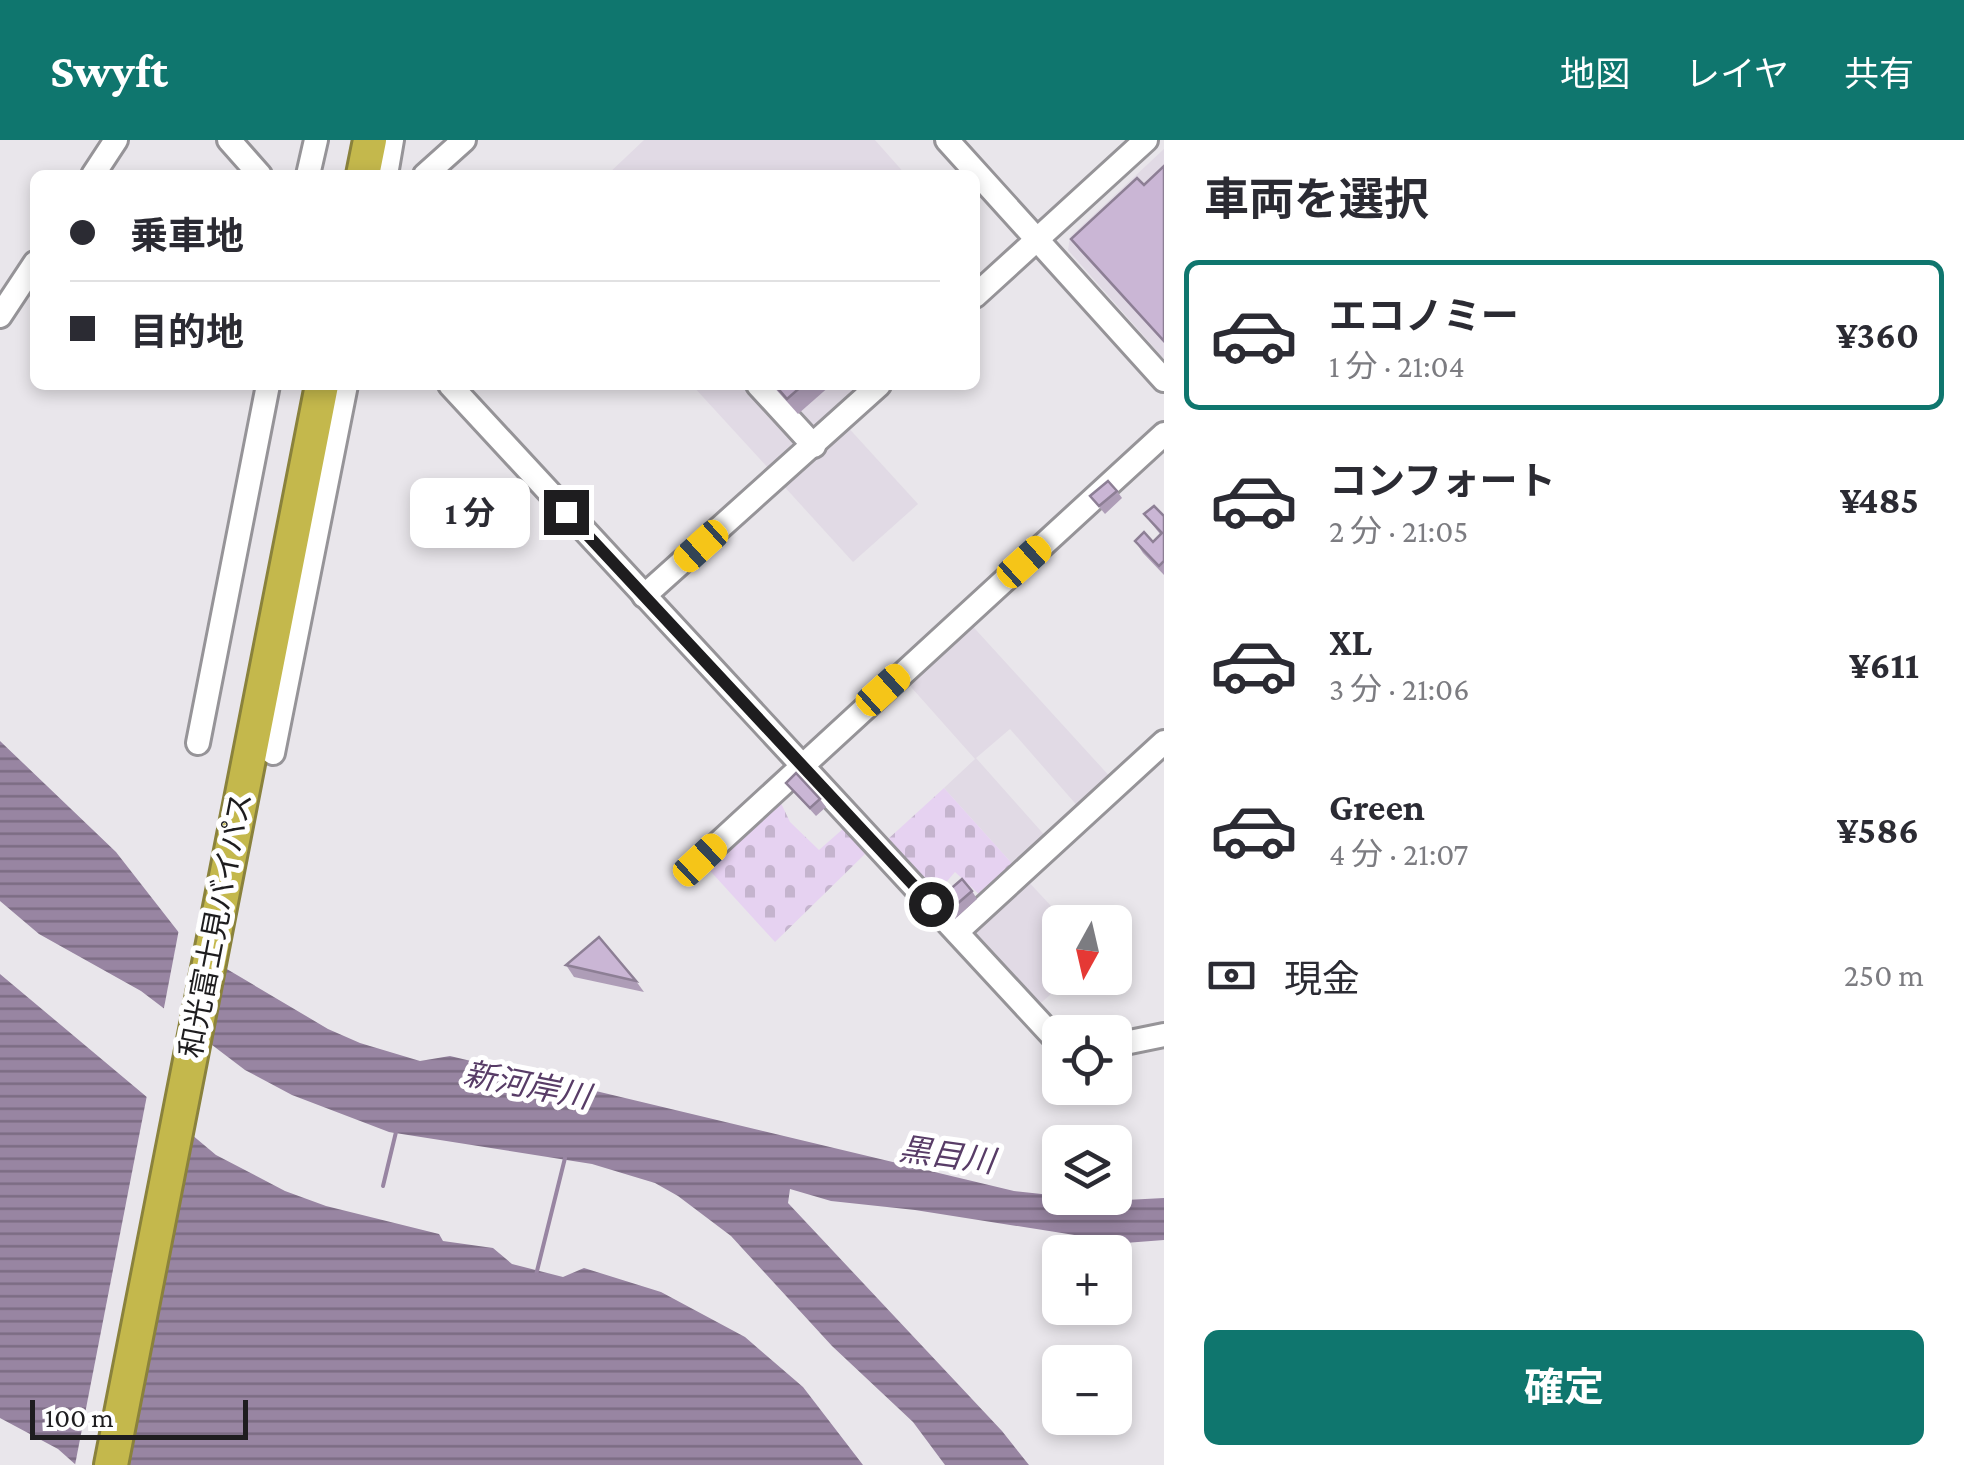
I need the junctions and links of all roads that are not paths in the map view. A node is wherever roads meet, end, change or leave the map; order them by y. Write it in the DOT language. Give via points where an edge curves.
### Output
graph roads {
  1 [pos="116,140"];
  2 [pos="229,140"];
  3 [pos="316,140"];
  4 [pos="348,140"];
  5 [pos="370,140"];
  6 [pos="392,140"];
  7 [pos="464,140"];
  8 [pos="947,140"];
  9 [pos="1146,140"];
  10 [pos="95,170"];
  11 [pos="256,170"];
  12 [pos="309,170"];
  13 [pos="343,170"];
  14 [pos="364,170"];
  15 [pos="387,170"];
  16 [pos="431,170"];
  17 [pos="975,170"];
  18 [pos="980,176"];
  19 [pos="1037,238"];
  20 [pos="30,271"];
  21 [pos="980,291"];
  22 [pos="0,316"];
  23 [pos="1164,380"];
  24 [pos="267,390"];
  25 [pos="300,390"];
  26 [pos="321,390"];
  27 [pos="345,390"];
  28 [pos="455,390"];
  29 [pos="763,390"];
  30 [pos="875,390"];
  31 [pos="1164,434"];
  32 [pos="814,446"];
  33 [pos="644,596"];
  34 [pos="1164,742"];
  35 [pos="198,744"];
  36 [pos="272,753"];
  37 [pos="799,766"];
  38 [pos="227,819"];
  39 [pos="700,860"];
  40 [pos="957,932"];
  41 [pos="1042,1024"];
  42 [pos="1164,1035"];
  43 [pos="1132,1042"];
  44 [pos="92,1465"];
  45 [pos="111,1465"];
  1 -- 10 [label="street"];
  2 -- 11 [label="street"];
  3 -- 12 [label="street"];
  4 -- 13 [label="highway"];
  5 -- 14 [label="highway"];
  6 -- 15 [label="street"];
  7 -- 16 [label="street"];
  8 -- 17 [label="street"];
  9 -- 19 [label="street"];
  18 -- 19 [label="street"];
  19 -- 21 [label="street"];
  19 -- 23 [label="street"];
  20 -- 22 [label="street"];
  24 -- 35 [label="street"];
  25 -- 38 [label="highway, 和光富士見バイパス"];
  26 -- 38 [label="highway, 和光富士見バイパス"];
  27 -- 36 [label="street"];
  28 -- 33 [label="street"];
  29 -- 32 [label="street"];
  30 -- 32 [label="street"];
  31 -- 37 [label="street"];
  32 -- 33 [label="street"];
  33 -- 37 [label="street"];
  34 -- 40 [label="street"];
  37 -- 39 [label="street"];
  37 -- 40 [label="street"];
  38 -- 44 [label="highway, 和光富士見バイパス"];
  38 -- 45 [label="highway, 和光富士見バイパス"];
  40 -- 41 [label="street"];
  42 -- 43 [label="street"];
}
